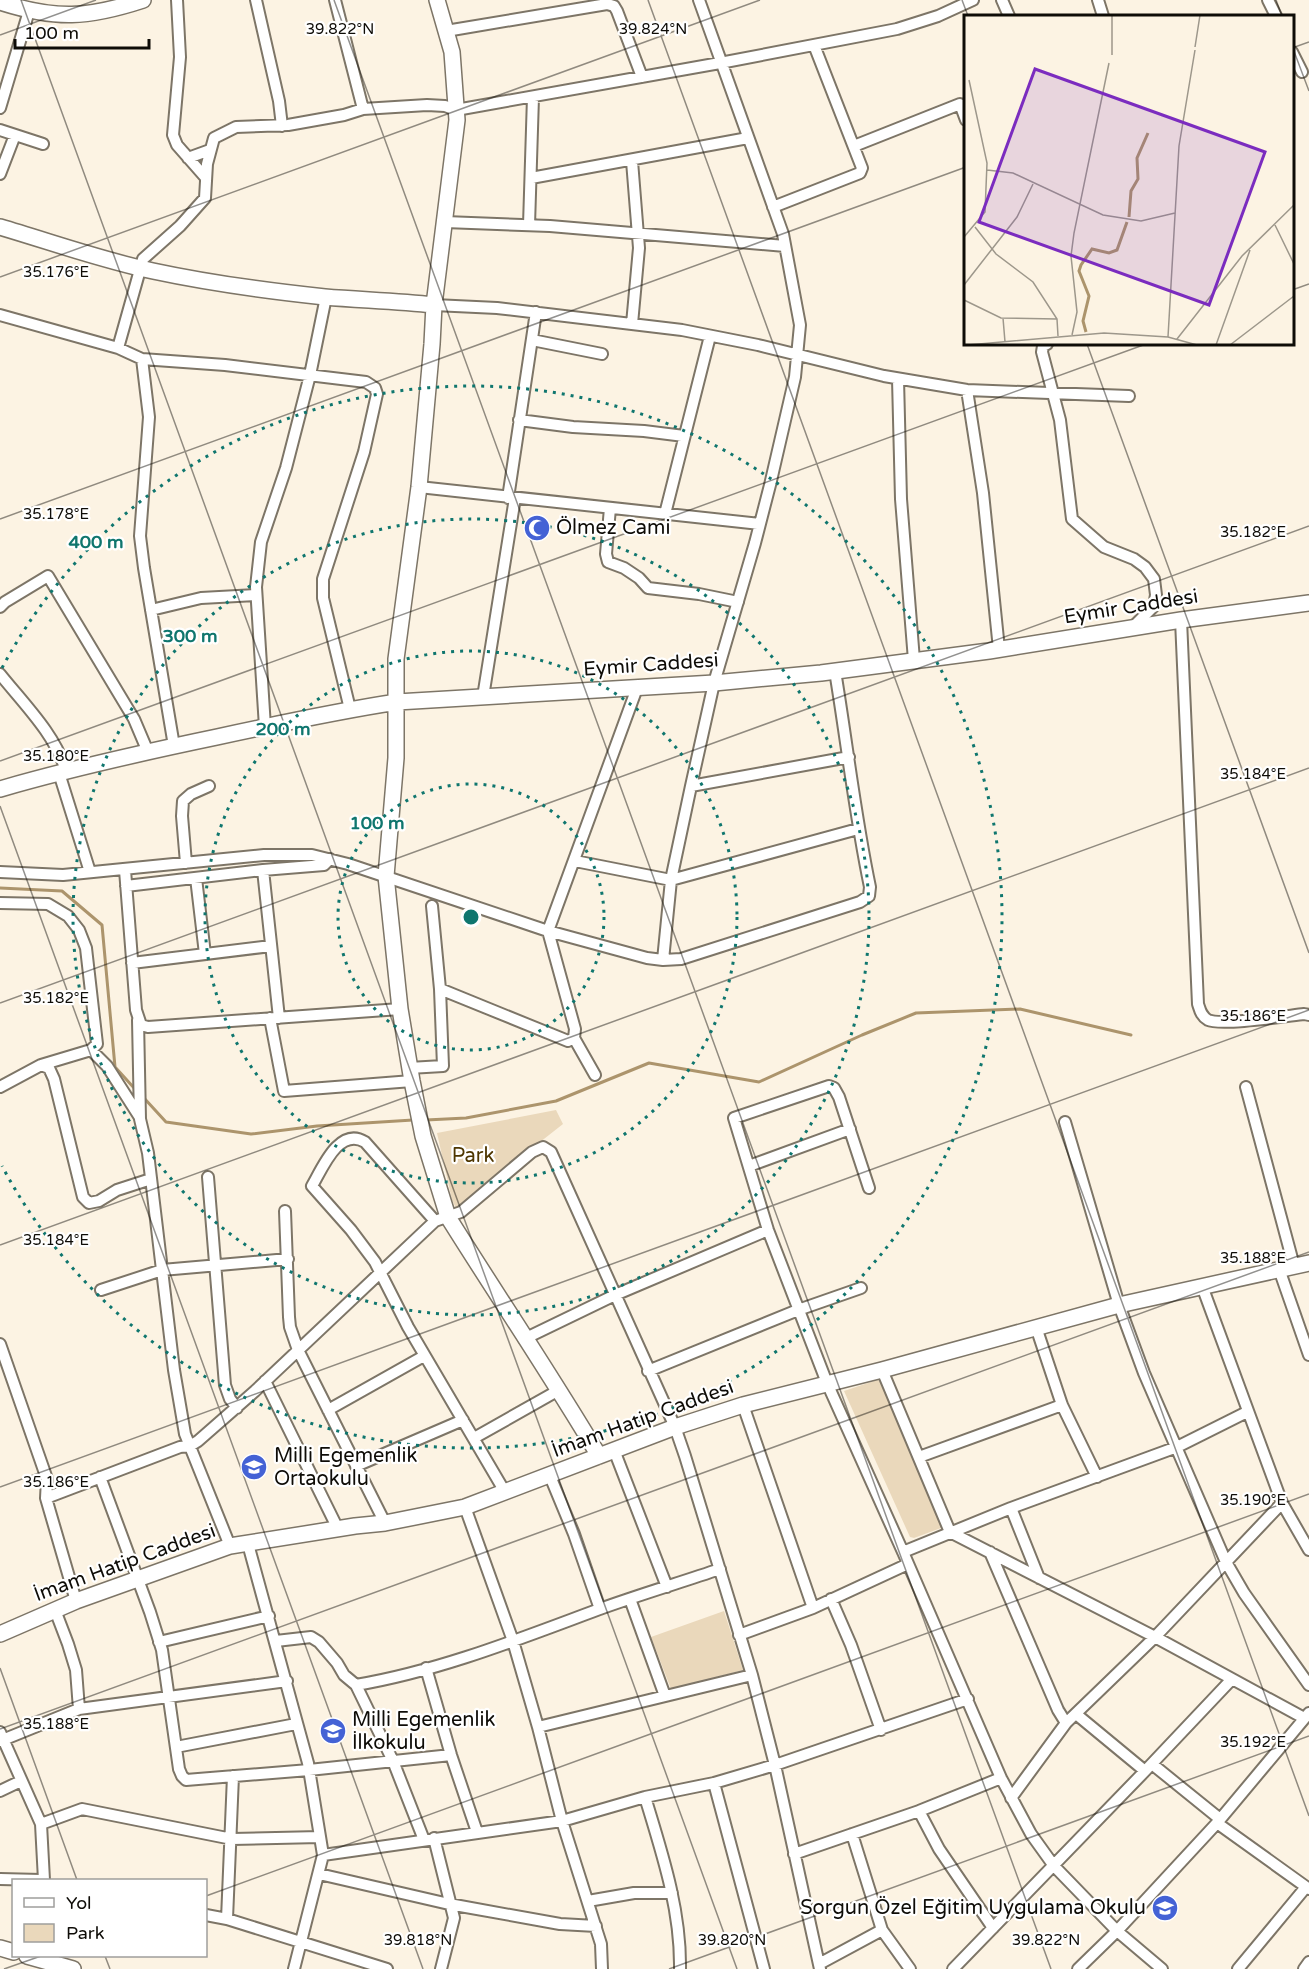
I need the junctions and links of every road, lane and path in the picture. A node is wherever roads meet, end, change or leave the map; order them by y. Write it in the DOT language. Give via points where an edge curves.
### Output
graph roads {
  1 [pos="143,0"];
  2 [pos="177,0"];
  3 [pos="256,0"];
  4 [pos="335,0"];
  5 [pos="437,0"];
  6 [pos="699,0"];
  7 [pos="973,0"];
  8 [pos="1002,0"];
  9 [pos="1098,0"];
  10 [pos="1268,0"];
  11 [pos="0,2"];
  12 [pos="29,12"];
  13 [pos="1008,15"];
  14 [pos="1103,15"];
  15 [pos="1276,15"];
  16 [pos="446,31"];
  17 [pos="814,45"];
  18 [pos="1294,54"];
  19 [pos="720,63"];
  20 [pos="1301,72"];
  21 [pos="642,77"];
  22 [pos="533,97"];
  23 [pos="0,108"];
  24 [pos="363,109"];
  25 [pos="456,110"];
  26 [pos="964,115"];
  27 [pos="282,126"];
  28 [pos="0,129"];
  29 [pos="15,135"];
  30 [pos="748,138"];
  31 [pos="43,144"];
  32 [pos="854,146"];
  33 [pos="210,150"];
  34 [pos="188,158"];
  35 [pos="632,161"];
  36 [pos="0,174"];
  37 [pos="206,178"];
  38 [pos="531,178"];
  39 [pos="773,207"];
  40 [pos="445,222"];
  41 [pos="529,225"];
  42 [pos="0,227"];
  43 [pos="638,233"];
  44 [pos="785,246"];
  45 [pos="139,267"];
  46 [pos="326,297"];
  47 [pos="434,305"];
  48 [pos="536,312"];
  49 [pos="0,315"];
  50 [pos="632,324"];
  51 [pos="710,336"];
  52 [pos="532,340"];
  53 [pos="1045,345"];
  54 [pos="118,348"];
  55 [pos="602,354"];
  56 [pos="797,355"];
  57 [pos="142,359"];
  58 [pos="310,375"];
  59 [pos="898,379"];
  60 [pos="967,390"];
  61 [pos="1053,394"];
  62 [pos="1129,396"];
  63 [pos="519,420"];
  64 [pos="684,436"];
  65 [pos="419,488"];
  66 [pos="511,498"];
  67 [pos="610,508"];
  68 [pos="664,513"];
  69 [pos="760,524"];
  70 [pos="256,595"];
  71 [pos="738,602"];
  72 [pos="1309,603"];
  73 [pos="0,607"];
  74 [pos="151,610"];
  75 [pos="1181,620"];
  76 [pos="1132,628"];
  77 [pos="999,649"];
  78 [pos="914,660"];
  79 [pos="835,671"];
  80 [pos="0,674"];
  81 [pos="714,683"];
  82 [pos="637,688"];
  83 [pos="483,697"];
  84 [pos="397,702"];
  85 [pos="350,709"];
  86 [pos="265,727"];
  87 [pos="174,746"];
  88 [pos="148,752"];
  89 [pos="849,757"];
  90 [pos="62,772"];
  91 [pos="209,786"];
  92 [pos="691,786"];
  93 [pos="0,789"];
  94 [pos="858,829"];
  95 [pos="330,859"];
  96 [pos="575,861"];
  97 [pos="186,863"];
  98 [pos="125,870"];
  99 [pos="263,870"];
  100 [pos="0,872"];
  101 [pos="90,872"];
  102 [pos="386,876"];
  103 [pos="196,878"];
  104 [pos="671,880"];
  105 [pos="126,886"];
  106 [pos="0,903"];
  107 [pos="432,906"];
  108 [pos="548,931"];
  109 [pos="271,946"];
  110 [pos="205,954"];
  111 [pos="663,960"];
  112 [pos="132,963"];
  113 [pos="440,989"];
  114 [pos="400,1009"];
  115 [pos="1309,1015"];
  116 [pos="274,1018"];
  117 [pos="138,1020"];
  118 [pos="574,1038"];
  119 [pos="91,1050"];
  120 [pos="41,1065"];
  121 [pos="410,1075"];
  122 [pos="595,1075"];
  123 [pos="0,1087"];
  124 [pos="1246,1087"];
  125 [pos="140,1119"];
  126 [pos="1065,1122"];
  127 [pos="850,1129"];
  128 [pos="749,1166"];
  129 [pos="208,1178"];
  130 [pos="151,1179"];
  131 [pos="869,1188"];
  132 [pos="285,1211"];
  133 [pos="442,1219"];
  134 [pos="768,1230"];
  135 [pos="288,1259"];
  136 [pos="1309,1263"];
  137 [pos="216,1266"];
  138 [pos="1286,1268"];
  139 [pos="162,1270"];
  140 [pos="379,1271"];
  141 [pos="1202,1286"];
  142 [pos="861,1288"];
  143 [pos="101,1290"];
  144 [pos="615,1295"];
  145 [pos="1119,1305"];
  146 [pos="798,1310"];
  147 [pos="1036,1327"];
  148 [pos="524,1339"];
  149 [pos="0,1344"];
  150 [pos="298,1350"];
  151 [pos="1309,1355"];
  152 [pos="424,1356"];
  153 [pos="882,1370"];
  154 [pos="648,1371"];
  155 [pos="265,1382"];
  156 [pos="827,1383"];
  157 [pos="559,1390"];
  158 [pos="743,1405"];
  159 [pos="1062,1405"];
  160 [pos="237,1408"];
  161 [pos="328,1410"];
  162 [pos="1247,1412"];
  163 [pos="463,1420"];
  164 [pos="675,1427"];
  165 [pos="474,1438"];
  166 [pos="189,1446"];
  167 [pos="1177,1448"];
  168 [pos="614,1450"];
  169 [pos="599,1456"];
  170 [pos="919,1457"];
  171 [pos="356,1466"];
  172 [pos="550,1476"];
  173 [pos="100,1477"];
  174 [pos="1096,1477"];
  175 [pos="505,1492"];
  176 [pos="46,1498"];
  177 [pos="1282,1503"];
  178 [pos="465,1507"];
  179 [pos="1011,1508"];
  180 [pos="385,1523"];
  181 [pos="338,1529"];
  182 [pos="950,1532"];
  183 [pos="248,1544"];
  184 [pos="230,1546"];
  185 [pos="1309,1550"];
  186 [pos="903,1552"];
  187 [pos="990,1552"];
  188 [pos="1226,1562"];
  189 [pos="908,1564"];
  190 [pos="720,1569"];
  191 [pos="138,1578"];
  192 [pos="1039,1578"];
  193 [pos="667,1587"];
  194 [pos="630,1599"];
  195 [pos="831,1599"];
  196 [pos="76,1601"];
  197 [pos="813,1608"];
  198 [pos="600,1609"];
  199 [pos="55,1610"];
  200 [pos="269,1616"];
  201 [pos="0,1634"];
  202 [pos="739,1635"];
  203 [pos="1155,1637"];
  204 [pos="276,1641"];
  205 [pos="513,1641"];
  206 [pos="159,1642"];
  207 [pos="426,1668"];
  208 [pos="752,1675"];
  209 [pos="1232,1679"];
  210 [pos="286,1681"];
  211 [pos="356,1685"];
  212 [pos="1309,1685"];
  213 [pos="665,1696"];
  214 [pos="170,1697"];
  215 [pos="968,1700"];
  216 [pos="79,1709"];
  217 [pos="1076,1714"];
  218 [pos="1307,1715"];
  219 [pos="296,1724"];
  220 [pos="1066,1724"];
  221 [pos="538,1727"];
  222 [pos="881,1730"];
  223 [pos="1,1737"];
  224 [pos="177,1748"];
  225 [pos="451,1755"];
  226 [pos="393,1761"];
  227 [pos="776,1765"];
  228 [pos="1149,1767"];
  229 [pos="309,1770"];
  230 [pos="233,1776"];
  231 [pos="1001,1778"];
  232 [pos="21,1781"];
  233 [pos="714,1783"];
  234 [pos="0,1791"];
  235 [pos="645,1797"];
  236 [pos="1011,1798"];
  237 [pos="919,1811"];
  238 [pos="562,1821"];
  239 [pos="1218,1821"];
  240 [pos="41,1824"];
  241 [pos="477,1832"];
  242 [pos="852,1834"];
  243 [pos="320,1836"];
  244 [pos="232,1839"];
  245 [pos="429,1839"];
  246 [pos="794,1854"];
  247 [pos="323,1855"];
  248 [pos="1054,1866"];
  249 [pos="319,1874"];
  250 [pos="43,1879"];
  251 [pos="1307,1888"];
  252 [pos="672,1893"];
  253 [pos="588,1901"];
  254 [pos="449,1904"];
  255 [pos="207,1915"];
  256 [pos="227,1919"];
  257 [pos="596,1926"];
  258 [pos="993,1928"];
  259 [pos="882,1930"];
  260 [pos="1117,1931"];
  261 [pos="302,1942"];
  262 [pos="31,1957"];
  263 [pos="1309,1962"];
  264 [pos="965,1964"];
  265 [pos="820,1966"];
  266 [pos="73,1969"];
  267 [pos="294,1969"];
  268 [pos="387,1969"];
  269 [pos="441,1969"];
  270 [pos="602,1969"];
  271 [pos="680,1969"];
  272 [pos="764,1969"];
  273 [pos="910,1969"];
  274 [pos="953,1969"];
  275 [pos="1078,1969"];
  276 [pos="1162,1969"];
  277 [pos="1238,1969"];
  278 [pos="1304,1969"];
  1 -- 12 [label="street" via="86,15"];
  2 -- 34 [label="street" via="180,57 173,135"];
  3 -- 27 [label="street"];
  4 -- 24 [label="street"];
  5 -- 16 [label="street"];
  6 -- 19 [label="street"];
  7 -- 17 [label="street" via="897,29"];
  8 -- 13 [label="street"];
  9 -- 14 [label="street"];
  10 -- 15 [label="street"];
  11 -- 12 [label="street"];
  12 -- 23 [label="street"];
  16 -- 21 [label="street" via="607,3 617,10"];
  16 -- 25 [label="street" via="452,52"];
  17 -- 19 [label="street"];
  17 -- 32 [label="street"];
  18 -- 20 [label="street"];
  19 -- 21 [label="street"];
  19 -- 30 [label="street"];
  21 -- 22 [label="street"];
  22 -- 25 [label="street"];
  22 -- 38 [label="street"];
  24 -- 25 [label="street" via="427,105"];
  24 -- 27 [label="street"];
  25 -- 40 [label="street"];
  26 -- 32 [label="street" via="960,104"];
  27 -- 33 [label="street" via="236,127 214,138"];
  28 -- 29 [label="street"];
  29 -- 31 [label="street"];
  29 -- 36 [label="street"];
  30 -- 35 [label="street"];
  30 -- 39 [label="street"];
  32 -- 39 [label="street" via="862,168 860,173"];
  33 -- 34 [label="street"];
  33 -- 37 [label="street"];
  34 -- 37 [label="street"];
  35 -- 38 [label="street"];
  35 -- 43 [label="street"];
  37 -- 45 [label="street" via="205,198 197,209 142,259"];
  38 -- 41 [label="street"];
  39 -- 44 [label="street"];
  40 -- 41 [label="street"];
  40 -- 47 [label="street"];
  41 -- 43 [label="street"];
  42 -- 45 [label="street"];
  43 -- 44 [label="street"];
  43 -- 50 [label="street"];
  44 -- 56 [label="street" via="800,325"];
  45 -- 46 [label="street" via="224,284"];
  45 -- 54 [label="street"];
  46 -- 47 [label="street"];
  46 -- 58 [label="street"];
  47 -- 48 [label="street"];
  47 -- 65 [label="street"];
  48 -- 50 [label="street"];
  48 -- 52 [label="street"];
  49 -- 54 [label="street"];
  50 -- 51 [label="street"];
  51 -- 56 [label="street"];
  51 -- 64 [label="street"];
  52 -- 55 [label="street"];
  52 -- 63 [label="street"];
  53 -- 61 [label="street" via="1042,352"];
  54 -- 57 [label="street"];
  56 -- 59 [label="street"];
  56 -- 69 [label="street"];
  57 -- 58 [label="street"];
  57 -- 74 [label="street" via="148,417 140,536"];
  58 -- 70 [label="street" via="286,468 261,542"];
  58 -- 85 [label="street" via="366,382 377,394 364,452 323,579 323,598"];
  59 -- 60 [label="street"];
  59 -- 78 [label="street" via="901,499"];
  60 -- 61 [label="street"];
  60 -- 77 [label="street" via="983,493"];
  61 -- 62 [label="street"];
  61 -- 76 [label="street" via="1065,451 1072,519 1104,547 1145,567 1154,579 1154,606"];
  63 -- 64 [label="street"];
  63 -- 66 [label="street"];
  64 -- 68 [label="street"];
  65 -- 66 [label="street"];
  65 -- 84 [label="street" via="396,660"];
  66 -- 67 [label="street"];
  66 -- 83 [label="street"];
  67 -- 68 [label="street"];
  67 -- 71 [label="street" via="608,562 624,568 648,588"];
  68 -- 69 [label="street"];
  69 -- 71 [label="street"];
  70 -- 74 [label="street" via="201,598"];
  70 -- 86 [label="street"];
  71 -- 81 [label="street"];
  72 -- 75 [label="street, Eymir Caddesi"];
  73 -- 88 [label="street" via="48,576 134,719"];
  74 -- 87 [label="street"];
  75 -- 76 [label="street, Eymir Caddesi"];
  75 -- 115 [label="street" via="1201,1014 1223,1022"];
  76 -- 77 [label="street, Eymir Caddesi"];
  77 -- 78 [label="street, Eymir Caddesi"];
  78 -- 79 [label="street, Eymir Caddesi"];
  79 -- 81 [label="street, Eymir Caddesi"];
  79 -- 89 [label="street"];
  80 -- 90 [label="street" via="42,726 54,745"];
  81 -- 82 [label="street, Eymir Caddesi"];
  81 -- 92 [label="street"];
  82 -- 83 [label="street, Eymir Caddesi"];
  82 -- 96 [label="street"];
  83 -- 84 [label="street, Eymir Caddesi"];
  84 -- 85 [label="street, Eymir Caddesi"];
  84 -- 102 [label="street"];
  85 -- 86 [label="street, Eymir Caddesi"];
  86 -- 87 [label="street, Eymir Caddesi"];
  87 -- 88 [label="street, Eymir Caddesi"];
  88 -- 90 [label="street, Eymir Caddesi"];
  89 -- 92 [label="street"];
  89 -- 94 [label="street"];
  90 -- 93 [label="street, Eymir Caddesi"];
  90 -- 101 [label="street"];
  91 -- 97 [label="street" via="183,801"];
  92 -- 104 [label="street"];
  94 -- 104 [label="street"];
  94 -- 111 [label="street" via="870,887 867,899 681,959"];
  95 -- 97 [label="street" via="285,854"];
  95 -- 99 [label="street" via="324,865"];
  95 -- 102 [label="street"];
  96 -- 104 [label="street"];
  96 -- 108 [label="street"];
  97 -- 98 [label="street"];
  98 -- 101 [label="street"];
  98 -- 105 [label="street"];
  99 -- 103 [label="street"];
  99 -- 109 [label="street"];
  100 -- 101 [label="street"];
  102 -- 108 [label="street"];
  102 -- 114 [label="street"];
  103 -- 105 [label="street"];
  103 -- 110 [label="street"];
  104 -- 111 [label="street"];
  105 -- 112 [label="street"];
  106 -- 119 [label="street" via="48,904 68,916 79,930 86,948 98,1044"];
  107 -- 113 [label="street"];
  108 -- 111 [label="street"];
  108 -- 118 [label="street" via="575,1029"];
  109 -- 110 [label="street"];
  109 -- 116 [label="street"];
  110 -- 112 [label="street"];
  112 -- 117 [label="street"];
  113 -- 118 [label="street" via="568,1041"];
  113 -- 121 [label="street" via="443,1066"];
  114 -- 116 [label="street"];
  114 -- 121 [label="street"];
  116 -- 117 [label="street" via="148,1027"];
  116 -- 121 [label="street" via="284,1091"];
  117 -- 125 [label="street"];
  118 -- 122 [label="street"];
  119 -- 120 [label="street"];
  119 -- 125 [label="street" via="107,1066"];
  120 -- 123 [label="street"];
  120 -- 130 [label="street" via="49,1068 54,1079 82,1197 89,1203 99,1201 117,1190"];
  121 -- 133 [label="street"];
  124 -- 138 [label="street"];
  125 -- 130 [label="street"];
  126 -- 145 [label="street"];
  127 -- 128 [label="street"];
  127 -- 128 [label="street" via="839,1097 829,1086 734,1118"];
  127 -- 131 [label="street"];
  128 -- 134 [label="street"];
  129 -- 137 [label="street"];
  130 -- 139 [label="street"];
  132 -- 135 [label="street"];
  133 -- 140 [label="street"];
  133 -- 140 [label="street" via="365,1142 350,1138 334,1149 312,1186 351,1230"];
  133 -- 144 [label="street" via="461,1212 517,1162 543,1147 556,1160"];
  133 -- 148 [label="street"];
  134 -- 144 [label="street"];
  134 -- 146 [label="street"];
  135 -- 137 [label="street"];
  135 -- 150 [label="street" via="290,1328"];
  136 -- 138 [label="street, İmam Hatip Caddesi"];
  137 -- 139 [label="street"];
  137 -- 160 [label="street" via="225,1385"];
  138 -- 141 [label="street, İmam Hatip Caddesi"];
  138 -- 151 [label="street"];
  139 -- 143 [label="street"];
  139 -- 166 [label="street" via="174,1370"];
  140 -- 150 [label="street"];
  140 -- 152 [label="street"];
  141 -- 145 [label="street, İmam Hatip Caddesi"];
  141 -- 162 [label="street"];
  142 -- 146 [label="street"];
  144 -- 148 [label="street"];
  144 -- 154 [label="street"];
  145 -- 147 [label="street, İmam Hatip Caddesi"];
  145 -- 167 [label="street"];
  146 -- 154 [label="street"];
  146 -- 156 [label="street"];
  147 -- 153 [label="street, İmam Hatip Caddesi"];
  147 -- 159 [label="street"];
  148 -- 157 [label="street"];
  149 -- 176 [label="street" via="47,1479"];
  150 -- 155 [label="street"];
  150 -- 161 [label="street"];
  152 -- 161 [label="street"];
  152 -- 163 [label="street"];
  153 -- 156 [label="street, İmam Hatip Caddesi"];
  153 -- 170 [label="street"];
  154 -- 164 [label="street"];
  155 -- 160 [label="street"];
  155 -- 181 [label="street"];
  156 -- 158 [label="street, İmam Hatip Caddesi"];
  156 -- 186 [label="street"];
  157 -- 165 [label="street"];
  157 -- 169 [label="street"];
  158 -- 164 [label="street, İmam Hatip Caddesi"];
  158 -- 197 [label="street"];
  159 -- 170 [label="street"];
  159 -- 174 [label="street"];
  160 -- 166 [label="street"];
  161 -- 171 [label="street"];
  162 -- 167 [label="street"];
  162 -- 177 [label="street"];
  163 -- 165 [label="street"];
  163 -- 171 [label="street"];
  164 -- 168 [label="street, İmam Hatip Caddesi"];
  164 -- 190 [label="street"];
  165 -- 175 [label="street"];
  166 -- 173 [label="street"];
  166 -- 184 [label="street"];
  167 -- 174 [label="street"];
  167 -- 188 [label="street"];
  168 -- 169 [label="street, İmam Hatip Caddesi"];
  168 -- 193 [label="street"];
  169 -- 172 [label="street, İmam Hatip Caddesi"];
  170 -- 182 [label="street"];
  171 -- 180 [label="street"];
  172 -- 175 [label="street, İmam Hatip Caddesi"];
  172 -- 198 [label="street"];
  173 -- 176 [label="street"];
  173 -- 191 [label="street"];
  174 -- 179 [label="street"];
  175 -- 178 [label="street, İmam Hatip Caddesi"];
  176 -- 196 [label="street"];
  177 -- 185 [label="street"];
  177 -- 188 [label="street"];
  178 -- 180 [label="street, İmam Hatip Caddesi"];
  178 -- 205 [label="street"];
  179 -- 182 [label="street"];
  179 -- 192 [label="street"];
  180 -- 181 [label="street, İmam Hatip Caddesi"];
  181 -- 183 [label="street, İmam Hatip Caddesi"];
  182 -- 186 [label="street"];
  182 -- 187 [label="street"];
  183 -- 184 [label="street, İmam Hatip Caddesi"];
  183 -- 200 [label="street"];
  184 -- 191 [label="street, İmam Hatip Caddesi"];
  186 -- 189 [label="street"];
  187 -- 192 [label="street"];
  187 -- 220 [label="street"];
  188 -- 203 [label="street"];
  188 -- 212 [label="street"];
  189 -- 195 [label="street"];
  189 -- 215 [label="street"];
  190 -- 193 [label="street"];
  190 -- 202 [label="street"];
  191 -- 196 [label="street, İmam Hatip Caddesi"];
  191 -- 206 [label="street"];
  192 -- 203 [label="street"];
  193 -- 194 [label="street"];
  194 -- 198 [label="street"];
  194 -- 213 [label="street"];
  195 -- 197 [label="street"];
  195 -- 222 [label="street"];
  196 -- 199 [label="street, İmam Hatip Caddesi"];
  197 -- 202 [label="street"];
  198 -- 205 [label="street"];
  199 -- 201 [label="street, İmam Hatip Caddesi"];
  199 -- 216 [label="street" via="76,1670"];
  200 -- 204 [label="street"];
  200 -- 206 [label="street"];
  202 -- 208 [label="street"];
  203 -- 209 [label="street"];
  203 -- 217 [label="street"];
  204 -- 210 [label="street"];
  204 -- 211 [label="street" via="311,1637"];
  205 -- 207 [label="street"];
  205 -- 221 [label="street"];
  206 -- 214 [label="street"];
  207 -- 211 [label="street"];
  207 -- 225 [label="street"];
  208 -- 213 [label="street"];
  208 -- 227 [label="street"];
  209 -- 218 [label="street"];
  209 -- 228 [label="street"];
  210 -- 214 [label="street"];
  210 -- 219 [label="street"];
  211 -- 226 [label="street"];
  213 -- 221 [label="street"];
  214 -- 216 [label="street"];
  214 -- 224 [label="street"];
  215 -- 222 [label="street"];
  215 -- 231 [label="street"];
  216 -- 223 [label="street"];
  217 -- 220 [label="street"];
  217 -- 228 [label="street"];
  218 -- 239 [label="street"];
  219 -- 224 [label="street"];
  219 -- 229 [label="street"];
  220 -- 236 [label="street"];
  221 -- 238 [label="street"];
  222 -- 227 [label="street"];
  223 -- 232 [label="street"];
  224 -- 230 [label="street" via="179,1769 186,1780"];
  225 -- 226 [label="street"];
  225 -- 241 [label="street"];
  226 -- 229 [label="street"];
  226 -- 245 [label="street"];
  227 -- 233 [label="street"];
  227 -- 246 [label="street"];
  228 -- 239 [label="street"];
  228 -- 248 [label="street"];
  229 -- 230 [label="street"];
  229 -- 243 [label="street"];
  230 -- 244 [label="street"];
  231 -- 236 [label="street"];
  231 -- 237 [label="street"];
  232 -- 234 [label="street"];
  232 -- 240 [label="street"];
  233 -- 235 [label="street"];
  233 -- 272 [label="street"];
  235 -- 238 [label="street"];
  235 -- 252 [label="street"];
  236 -- 248 [label="street"];
  237 -- 242 [label="street"];
  237 -- 258 [label="street" via="939,1849"];
  238 -- 241 [label="street"];
  238 -- 253 [label="street"];
  239 -- 251 [label="street"];
  239 -- 260 [label="street"];
  240 -- 244 [label="street" via="82,1809"];
  240 -- 250 [label="street"];
  241 -- 245 [label="street"];
  242 -- 246 [label="street"];
  242 -- 259 [label="street"];
  243 -- 244 [label="street"];
  243 -- 247 [label="street"];
  244 -- 256 [label="street"];
  245 -- 247 [label="street"];
  245 -- 254 [label="street"];
  246 -- 265 [label="street"];
  247 -- 249 [label="street"];
  248 -- 258 [label="street"];
  248 -- 260 [label="street"];
  249 -- 254 [label="street"];
  249 -- 261 [label="street"];
  251 -- 277 [label="street"];
  252 -- 253 [label="street" via="634,1893"];
  252 -- 271 [label="street" via="681,1942"];
  253 -- 257 [label="street"];
  254 -- 257 [label="street" via="560,1924"];
  254 -- 269 [label="street" via="454,1918"];
  255 -- 256 [label="street"];
  256 -- 261 [label="street"];
  257 -- 270 [label="street"];
  258 -- 264 [label="street"];
  259 -- 265 [label="street"];
  259 -- 273 [label="street"];
  260 -- 275 [label="street"];
  260 -- 276 [label="street"];
  261 -- 267 [label="street"];
  261 -- 268 [label="street"];
  262 -- 266 [label="street"];
  263 -- 278 [label="street"];
  264 -- 274 [label="street"];
}
